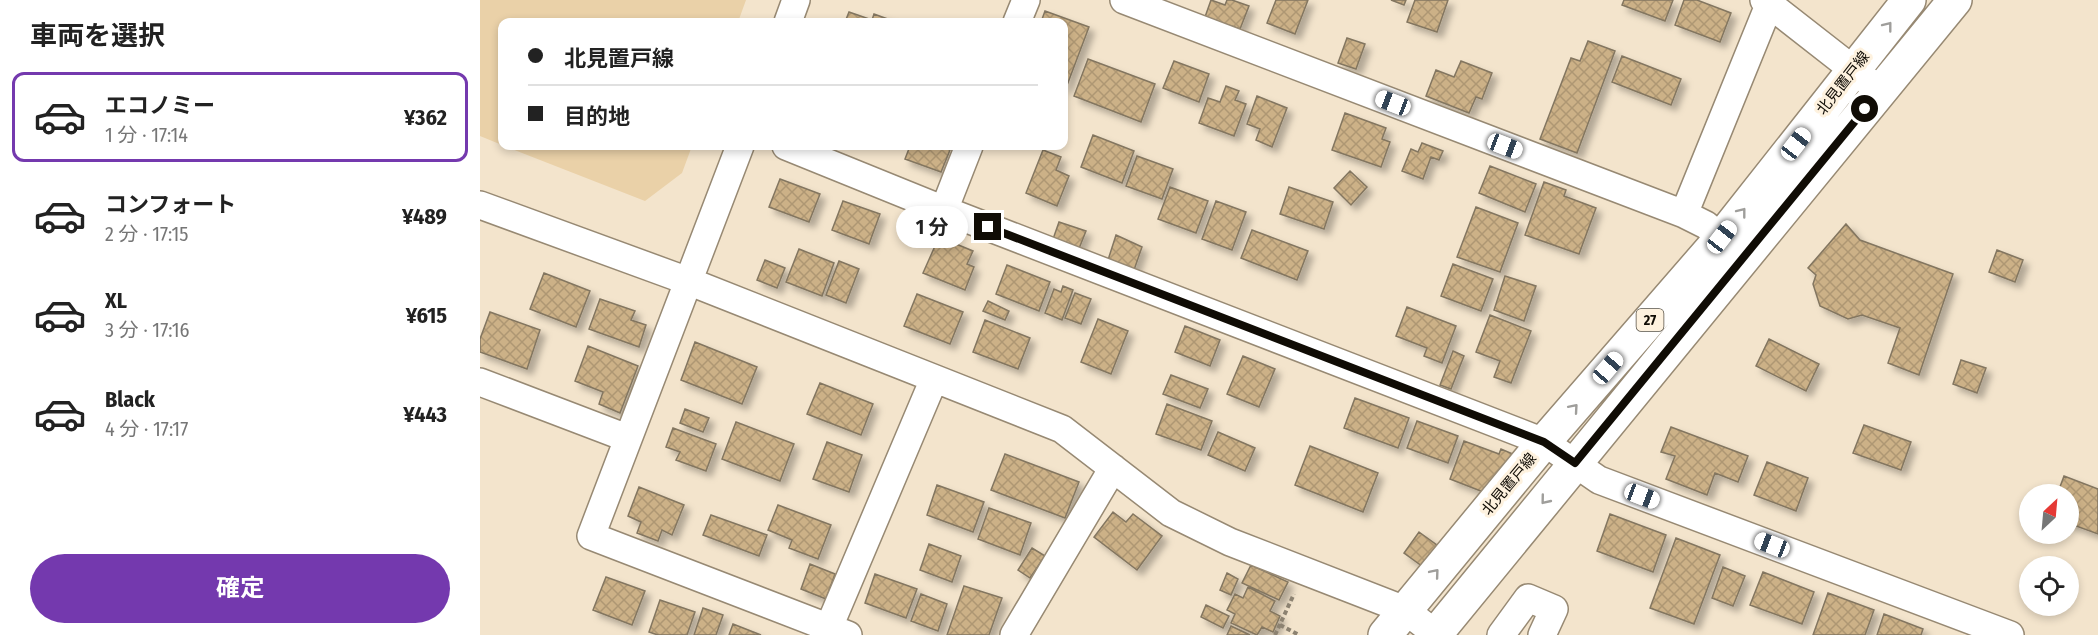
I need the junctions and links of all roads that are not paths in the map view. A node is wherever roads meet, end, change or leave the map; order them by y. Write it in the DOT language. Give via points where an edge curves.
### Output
graph roads {
  1 [pos="796,0"];
  2 [pos="1026,0"];
  3 [pos="1124,0"];
  4 [pos="1909,0"];
  5 [pos="1955,0"];
  6 [pos="1768,1"];
  7 [pos="789,18"];
  8 [pos="1019,18"];
  9 [pos="1854,70"];
  10 [pos="1880,91"];
  11 [pos="738,150"];
  12 [pos="796,150"];
  13 [pos="967,150"];
  14 [pos="480,205"];
  15 [pos="944,210"];
  16 [pos="1684,214"];
  17 [pos="1732,247"];
  18 [pos="688,280"];
  19 [pos="934,379"];
  20 [pos="480,382"];
  21 [pos="627,438"];
  22 [pos="1544,442"];
  23 [pos="1575,463"];
  24 [pos="1113,468"];
  25 [pos="1405,610"];
  26 [pos="839,631"];
  27 [pos="1014,635"];
  28 [pos="1385,635"];
  29 [pos="1436,635"];
  30 [pos="1501,635"];
  31 [pos="1542,635"];
  32 [pos="2010,635"];
  1 -- 7 [label="street"];
  2 -- 8 [label="street"];
  3 -- 16 [label="street"];
  9 -- 4 [label="main road, 北見置戸線 / 27, one-way"];
  5 -- 10 [label="main road, 北見置戸線 / 27"];
  6 -- 9 [label="street"];
  6 -- 16 [label="street"];
  9 -- 10 [label="street"];
  17 -- 9 [label="main road, 北見置戸線 / 27, one-way"];
  10 -- 17 [label="main road, 北見置戸線 / 27"];
  11 -- 18 [label="street"];
  12 -- 15 [label="street"];
  13 -- 15 [label="street"];
  14 -- 18 [label="street"];
  15 -- 22 [label="street"];
  16 -- 17 [label="street"];
  22 -- 17 [label="main road, 北見置戸線 / 27, one-way"];
  17 -- 23 [label="main road, 北見置戸線 / 27"];
  18 -- 19 [label="street"];
  18 -- 21 [label="street"];
  19 -- 24 [label="street" via="1062,429"];
  19 -- 26 [label="street"];
  20 -- 21 [label="street"];
  21 -- 26 [label="street" via="591,536"];
  22 -- 23 [label="street"];
  25 -- 22 [label="main road, 北見置戸線 / 27, one-way"];
  23 -- 29 [label="main road, 北見置戸線 / 27, one-way"];
  23 -- 32 [label="street" via="1599,480"];
  24 -- 25 [label="street" via="1171,513 1230,542"];
  24 -- 27 [label="street"];
  25 -- 28 [label="main road, 北見置戸線 / 27"];
  25 -- 29 [label="street"];
  30 -- 31 [label="street" via="1528,598 1554,609"];
}
